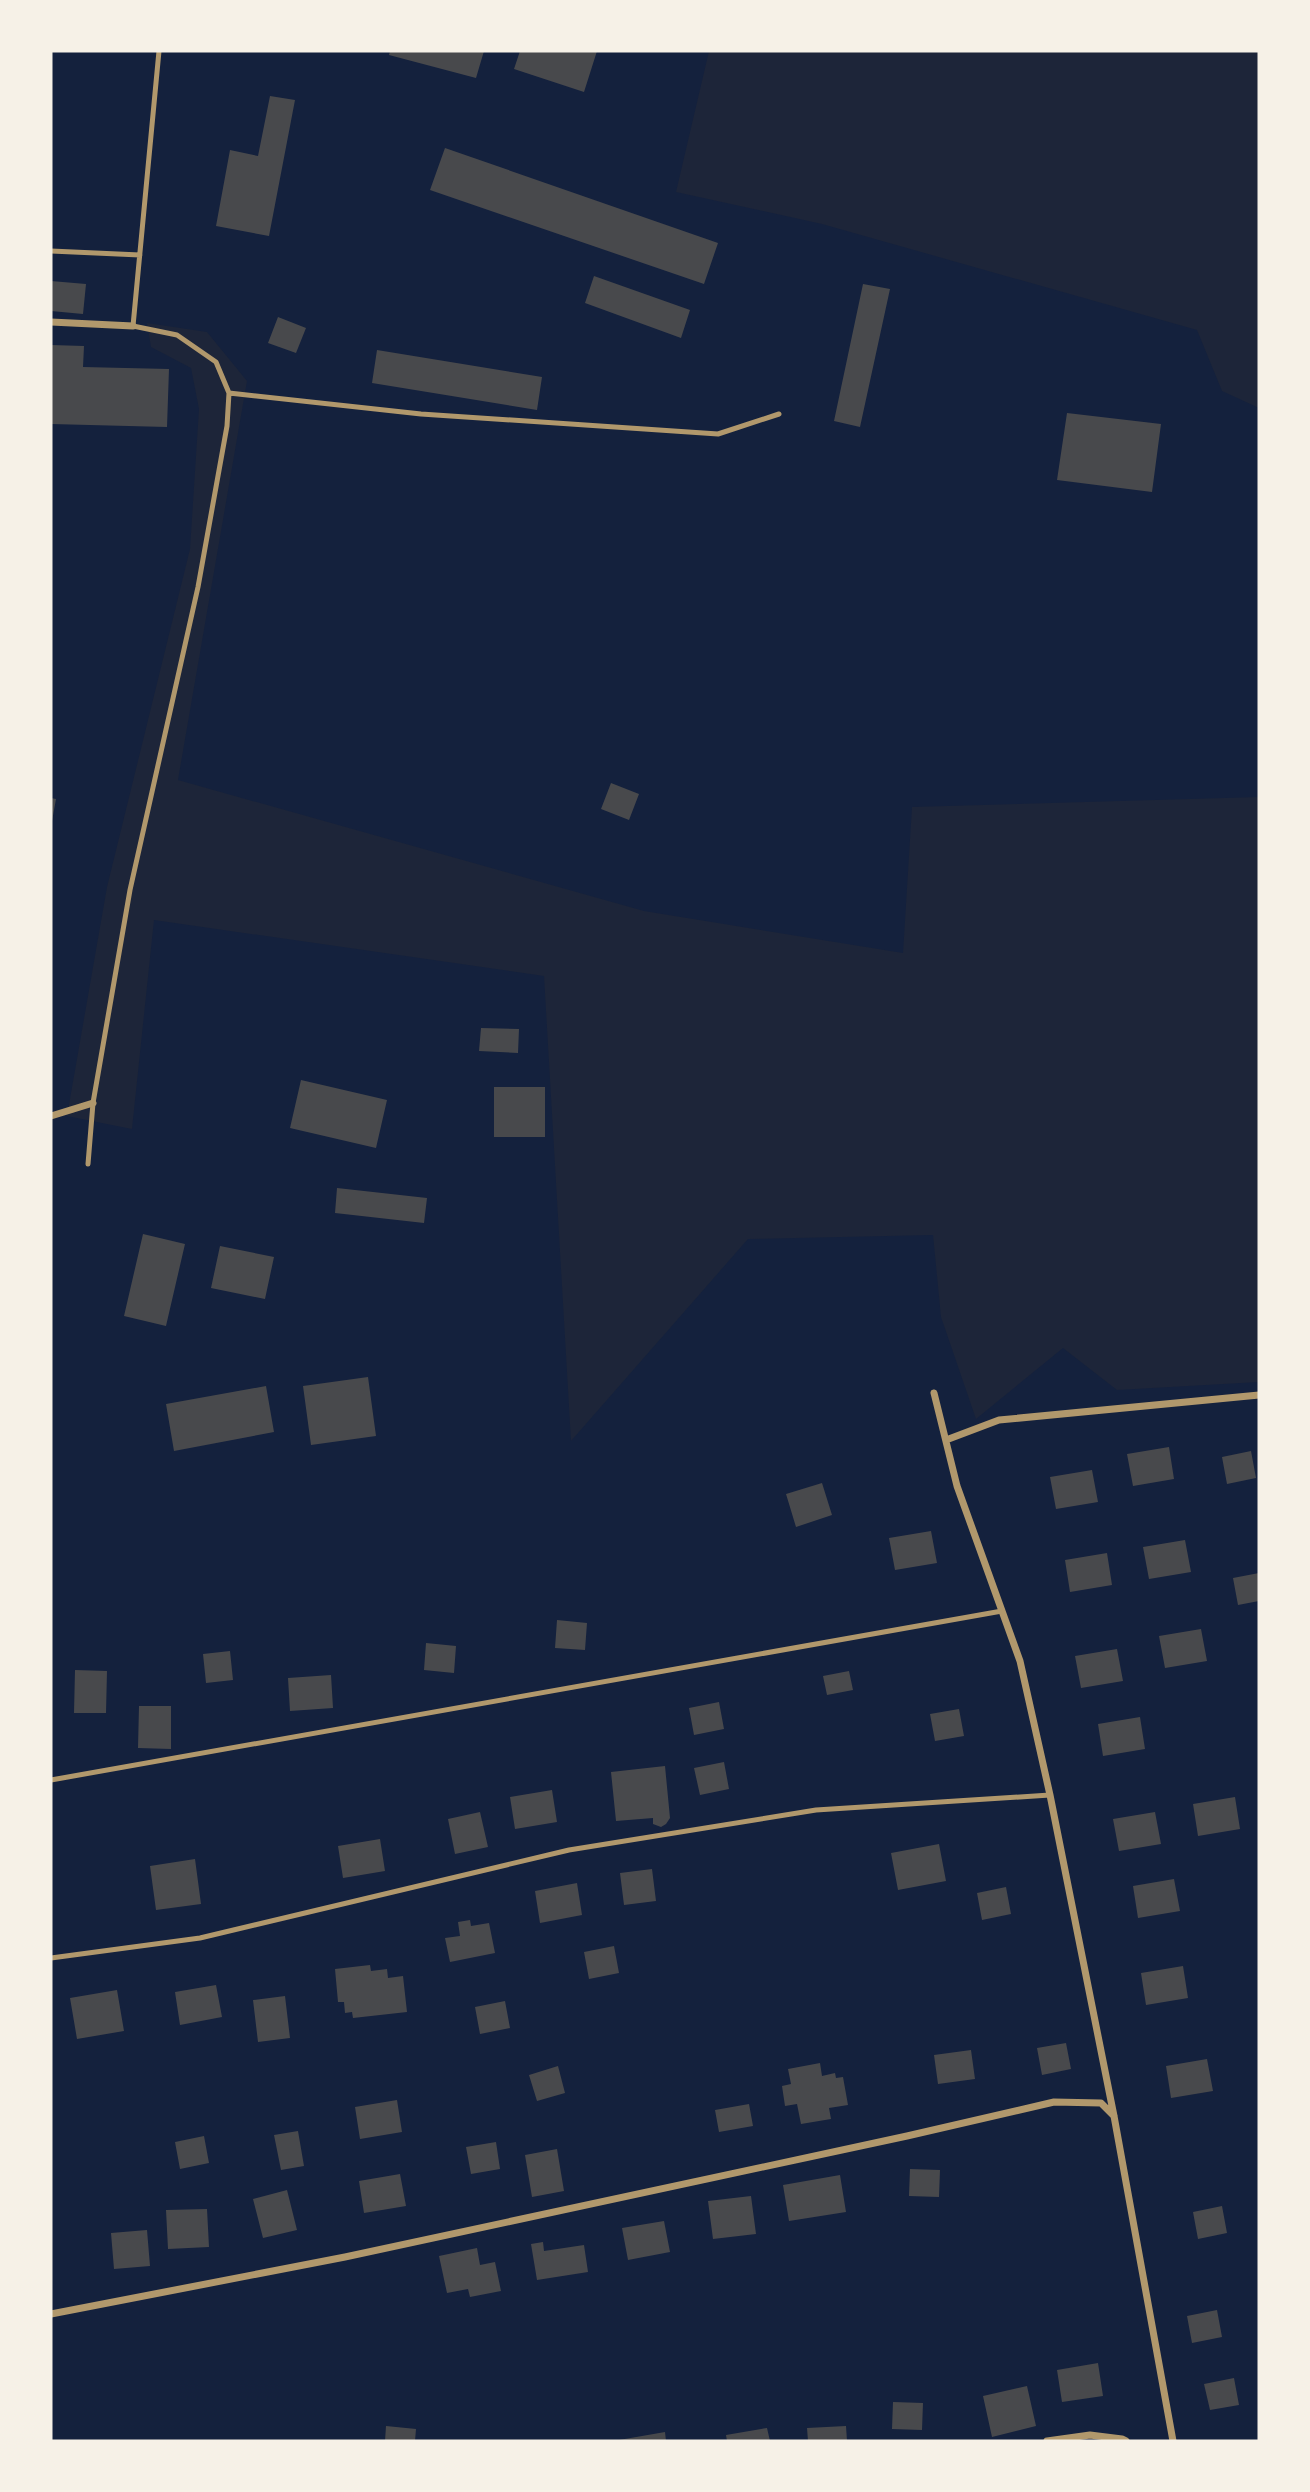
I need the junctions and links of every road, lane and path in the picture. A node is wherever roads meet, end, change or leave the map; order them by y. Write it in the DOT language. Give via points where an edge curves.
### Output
graph roads {
  1 [pos="159,51"];
  2 [pos="51,251"];
  3 [pos="140,255"];
  4 [pos="51,322"];
  5 [pos="134,326"];
  6 [pos="229,393"];
  7 [pos="779,414"];
  8 [pos="93,1103"];
  9 [pos="51,1116"];
  10 [pos="88,1164"];
  11 [pos="934,1393"];
  12 [pos="1259,1395"];
  13 [pos="946,1440"];
  14 [pos="1002,1611"];
  15 [pos="51,1780"];
  16 [pos="1050,1795"];
  17 [pos="51,1958"];
  18 [pos="1114,2116"];
  19 [pos="51,2315"];
  20 [pos="1048,2441"];
  21 [pos="1126,2441"];
  22 [pos="1173,2441"];
  1 -- 3 [label="lane"];
  2 -- 3 [label="lane"];
  3 -- 5 [label="lane"];
  4 -- 5 [label="street"];
  5 -- 6 [label="lane" via="177,335 216,362"];
  6 -- 7 [label="lane" via="421,414 718,434"];
  6 -- 8 [label="lane" via="198,587 130,890"];
  8 -- 9 [label="street"];
  8 -- 10 [label="lane"];
  11 -- 13 [label="street"];
  12 -- 13 [label="street" via="999,1420"];
  13 -- 14 [label="street" via="957,1486"];
  14 -- 15 [label="lane"];
  14 -- 16 [label="street" via="1020,1661"];
  16 -- 17 [label="lane" via="816,1811 582,1847 200,1938"];
  16 -- 18 [label="street"];
  18 -- 19 [label="street" via="1101,2103 1054,2102 345,2257"];
  18 -- 22 [label="street"];
  20 -- 21 [label="street" via="1090,2435"];
}
